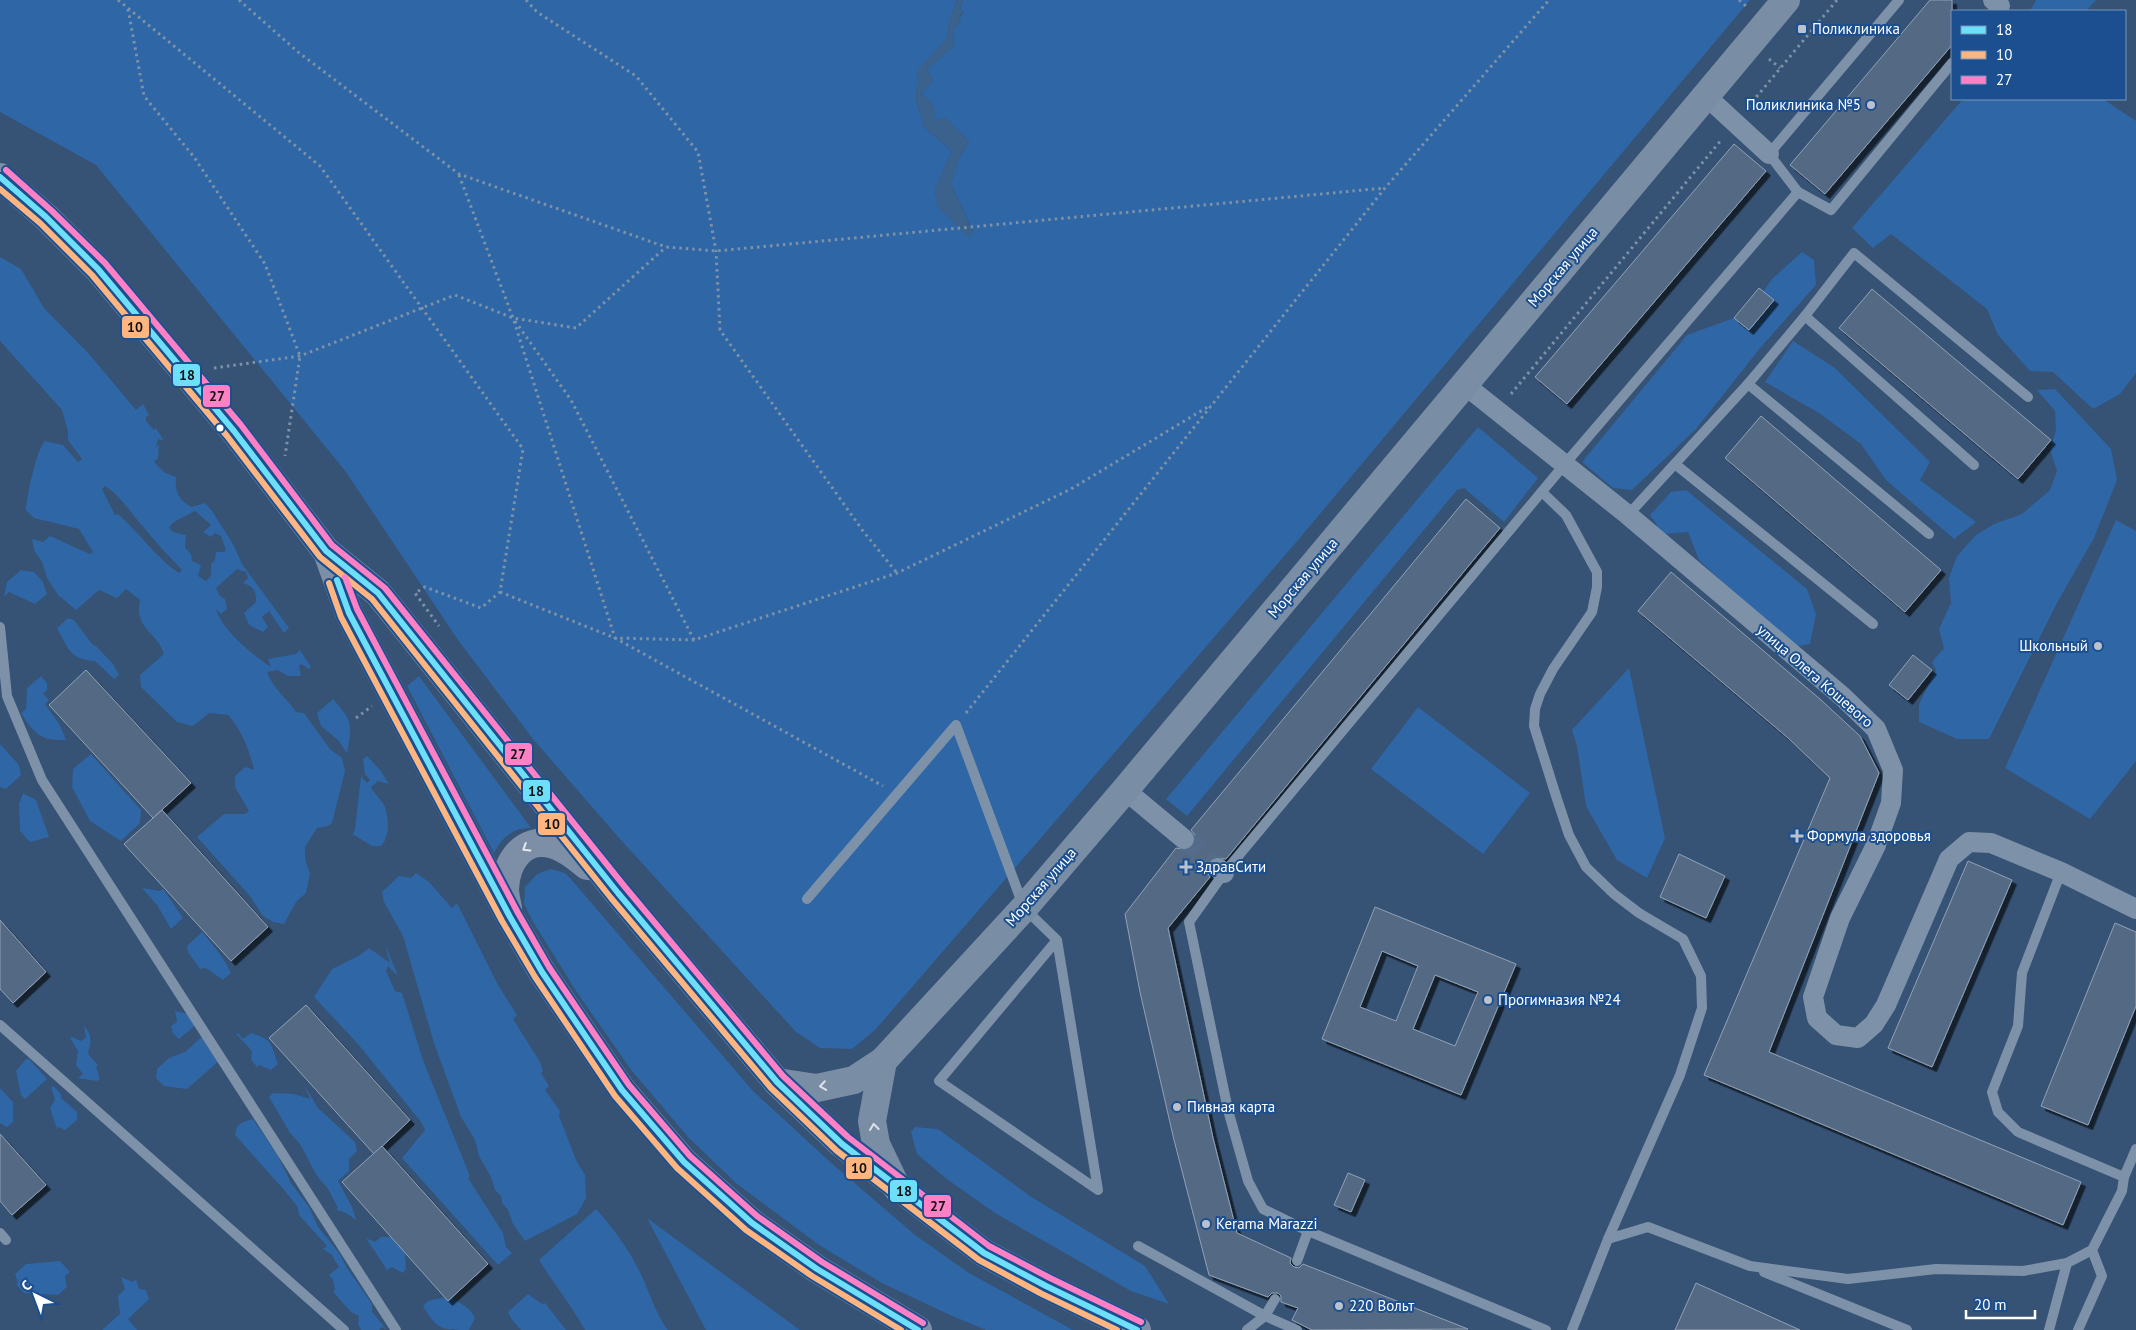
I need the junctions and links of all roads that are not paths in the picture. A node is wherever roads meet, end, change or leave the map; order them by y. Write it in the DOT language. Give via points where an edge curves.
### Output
graph roads {
  1 [pos="1786,0"];
  2 [pos="1899,0"];
  3 [pos="1951,64"];
  4 [pos="1706,96"];
  5 [pos="1769,154"];
  6 [pos="0,177"];
  7 [pos="1798,192"];
  8 [pos="1805,316"];
  9 [pos="1748,384"];
  10 [pos="1465,385"];
  11 [pos="2028,397"];
  12 [pos="1675,464"];
  13 [pos="1564,465"];
  14 [pos="1974,465"];
  15 [pos="1542,492"];
  16 [pos="1628,515"];
  17 [pos="1929,534"];
  18 [pos="326,551"];
  19 [pos="1873,624"];
  20 [pos="0,626"];
  21 [pos="1126,790"];
  22 [pos="1184,839"];
  23 [pos="2061,872"];
  24 [pos="618,893"];
  25 [pos="807,899"];
  26 [pos="1024,908"];
  27 [pos="2136,909"];
  28 [pos="510,917"];
  29 [pos="1057,940"];
  30 [pos="0,1025"];
  31 [pos="883,1061"];
  32 [pos="777,1082"];
  33 [pos="2136,1150"];
  34 [pos="2124,1177"];
  35 [pos="897,1188"];
  36 [pos="1308,1231"];
  37 [pos="1608,1239"];
  38 [pos="1138,1246"];
  39 [pos="2092,1250"];
  40 [pos="1297,1261"];
  41 [pos="2067,1263"];
  42 [pos="1750,1266"];
  43 [pos="1275,1299"];
  44 [pos="1266,1316"];
  45 [pos="344,1330"];
  46 [pos="396,1330"];
  47 [pos="918,1330"];
  48 [pos="1137,1330"];
  49 [pos="1247,1330"];
  50 [pos="1297,1330"];
  51 [pos="1546,1330"];
  52 [pos="1572,1330"];
  53 [pos="1907,1330"];
  54 [pos="2049,1330"];
  55 [pos="2078,1330"];
  1 -- 4 [label="street, Морская улица"];
  2 -- 5 [label="lane"];
  3 -- 7 [label="lane" via="1831,210"];
  4 -- 5 [label="street"];
  4 -- 10 [label="street, Морская улица"];
  5 -- 7 [label="lane"];
  6 -- 18 [label="main road" via="98,269 234,432"];
  7 -- 13 [label="lane"];
  8 -- 9 [label="lane"];
  8 -- 11 [label="lane" via="1854,253"];
  8 -- 14 [label="lane"];
  9 -- 12 [label="lane"];
  9 -- 17 [label="lane"];
  10 -- 13 [label="street, улица Олега Кошевого"];
  10 -- 21 [label="street, Морская улица"];
  12 -- 16 [label="lane"];
  12 -- 19 [label="lane"];
  13 -- 15 [label="lane"];
  13 -- 16 [label="street, улица Олега Кошевого"];
  15 -- 36 [label="lane" via="1221,871 1189,922 1228,1110 1248,1181 1264,1209"];
  15 -- 37 [label="lane" via="1566,515 1597,572 1592,612 1553,669 1535,709 1534,726 1557,799 1569,835 1586,867 1639,913 1683,939 1701,976 1702,1008 1680,1075"];
  16 -- 23 [label="street, улица Олега Кошевого" via="1843,697 1876,729 1893,770 1891,803 1876,845 1840,918 1813,997 1818,1018 1836,1034 1858,1038 1874,1024 1886,1005 1949,859 1969,842 1992,843"];
  18 -- 24 [label="main road" via="378,593"];
  18 -- 28 [label="main road" via="349,613"];
  20 -- 46 [label="lane" via="7,696 42,780"];
  21 -- 22 [label="street"];
  21 -- 26 [label="street, Морская улица"];
  23 -- 27 [label="street, улица Олега Кошевого"];
  23 -- 34 [label="lane" via="2022,973 2018,1026 1992,1092 1998,1112 2018,1132"];
  24 -- 28 [label="main road, one-way" via="571,853 554,844 534,843 513,858 507,874 505,890"];
  24 -- 32 [label="main road"];
  25 -- 26 [label="lane" via="956,725"];
  26 -- 29 [label="lane"];
  26 -- 31 [label="street, Морская улица"];
  28 -- 47 [label="main road" via="542,972 622,1090 684,1162 752,1223 817,1269"];
  29 -- 29 [label="lane" via="1065,988 1098,1190 939,1081"];
  30 -- 45 [label="lane"];
  31 -- 32 [label="street, Морская улица, one-way" via="854,1080 817,1088"];
  35 -- 31 [label="street, one-way" via="876,1144 872,1121"];
  32 -- 35 [label="main road" via="842,1144"];
  33 -- 34 [label="lane"];
  34 -- 39 [label="lane" via="2122,1191"];
  35 -- 48 [label="main road" via="984,1253"];
  36 -- 40 [label="lane"];
  36 -- 51 [label="lane"];
  37 -- 42 [label="lane" via="1648,1227"];
  37 -- 52 [label="lane"];
  38 -- 44 [label="lane"];
  39 -- 41 [label="lane"];
  39 -- 55 [label="lane" via="2102,1276"];
  41 -- 42 [label="lane" via="2023,1271 1936,1270 1848,1279"];
  41 -- 54 [label="lane"];
  42 -- 53 [label="lane"];
  43 -- 44 [label="lane"];
  44 -- 49 [label="lane"];
  44 -- 50 [label="lane"];
}
